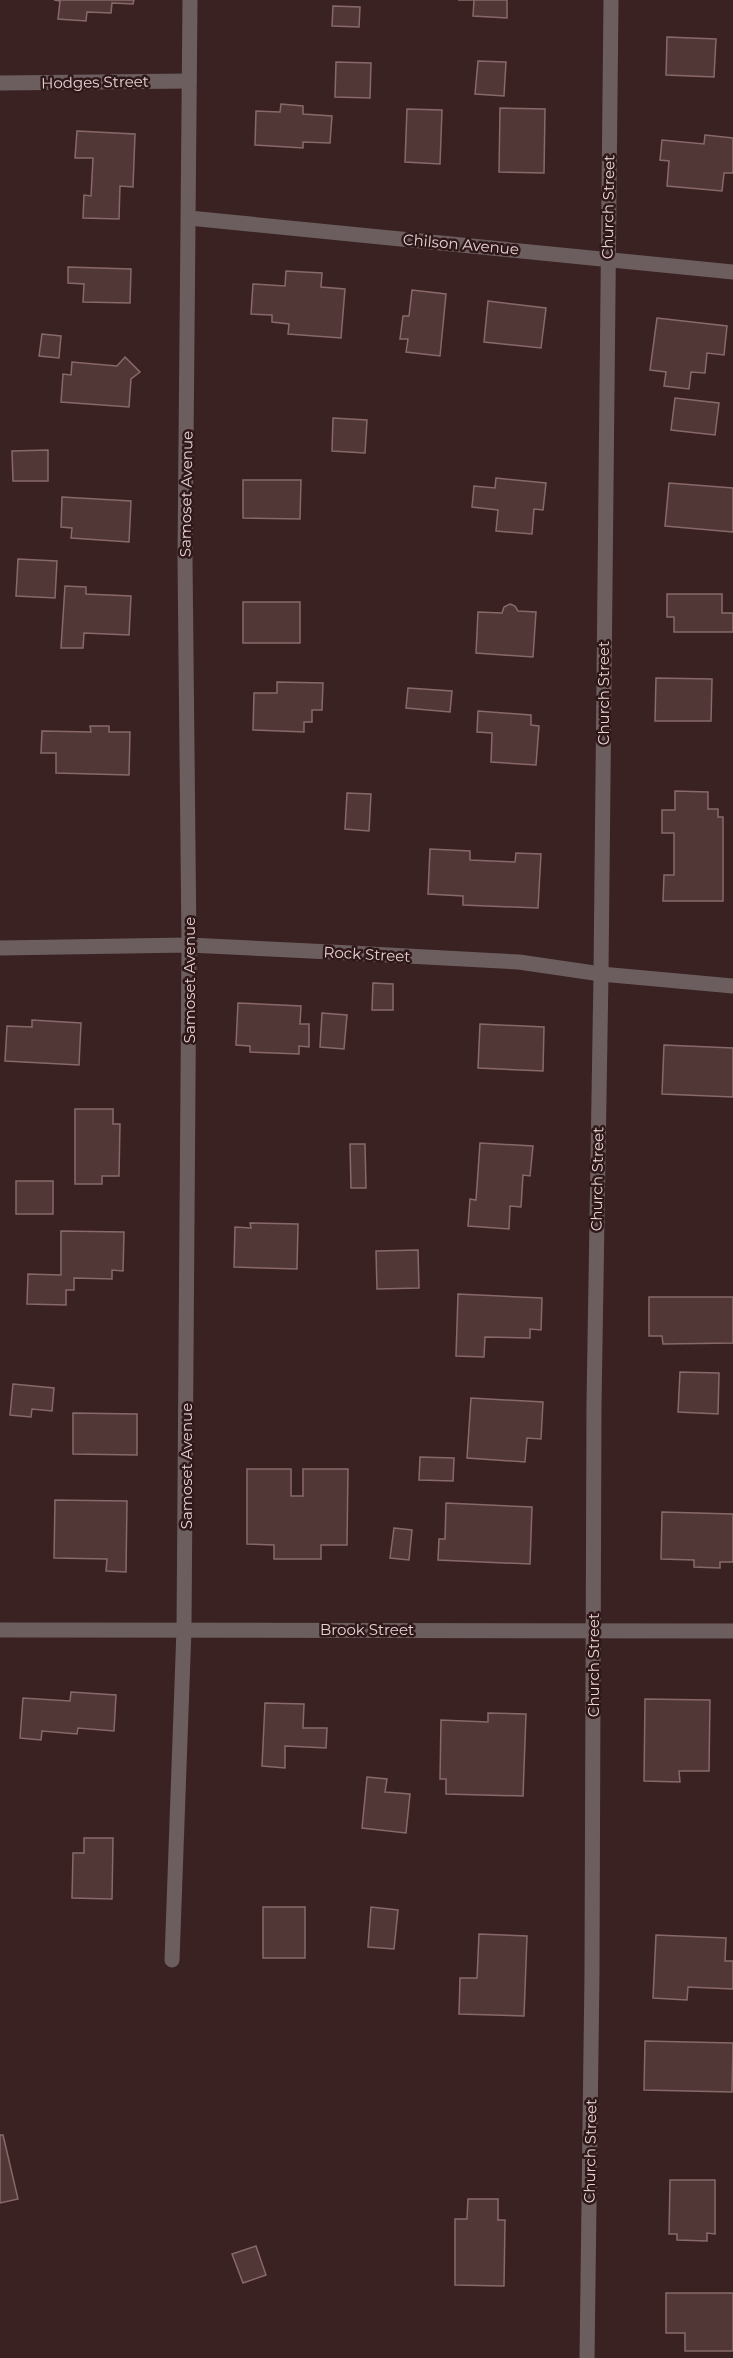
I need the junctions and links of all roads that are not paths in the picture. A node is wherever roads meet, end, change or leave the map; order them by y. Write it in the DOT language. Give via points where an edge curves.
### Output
graph roads {
  1 [pos="190,0"];
  2 [pos="610,0"];
  3 [pos="189,81"];
  4 [pos="0,83"];
  5 [pos="189,218"];
  6 [pos="608,258"];
  7 [pos="733,272"];
  8 [pos="189,945"];
  9 [pos="0,948"];
  10 [pos="602,974"];
  11 [pos="733,986"];
  12 [pos="184,1629"];
  13 [pos="592,1629"];
  14 [pos="0,1630"];
  15 [pos="733,1630"];
  16 [pos="172,1960"];
  17 [pos="587,2358"];
  1 -- 3 [label="street, Samoset Avenue"];
  2 -- 6 [label="street, Church Street"];
  3 -- 4 [label="street, Hodges Street"];
  3 -- 5 [label="street, Samoset Avenue"];
  5 -- 6 [label="street, Chilson Avenue"];
  5 -- 8 [label="street, Samoset Avenue" via="185,557"];
  6 -- 7 [label="street, Chilson Avenue"];
  6 -- 10 [label="street, Church Street"];
  8 -- 9 [label="street, Rock Street"];
  8 -- 10 [label="street, Rock Street" via="519,962"];
  8 -- 12 [label="street, Samoset Avenue"];
  10 -- 11 [label="street, Rock Street"];
  10 -- 13 [label="street, Church Street"];
  12 -- 13 [label="street, Brook Street"];
  12 -- 14 [label="street, Brook Street"];
  12 -- 16 [label="street, Samoset Avenue"];
  13 -- 15 [label="street, Brook Street"];
  13 -- 17 [label="street, Church Street"];
}
